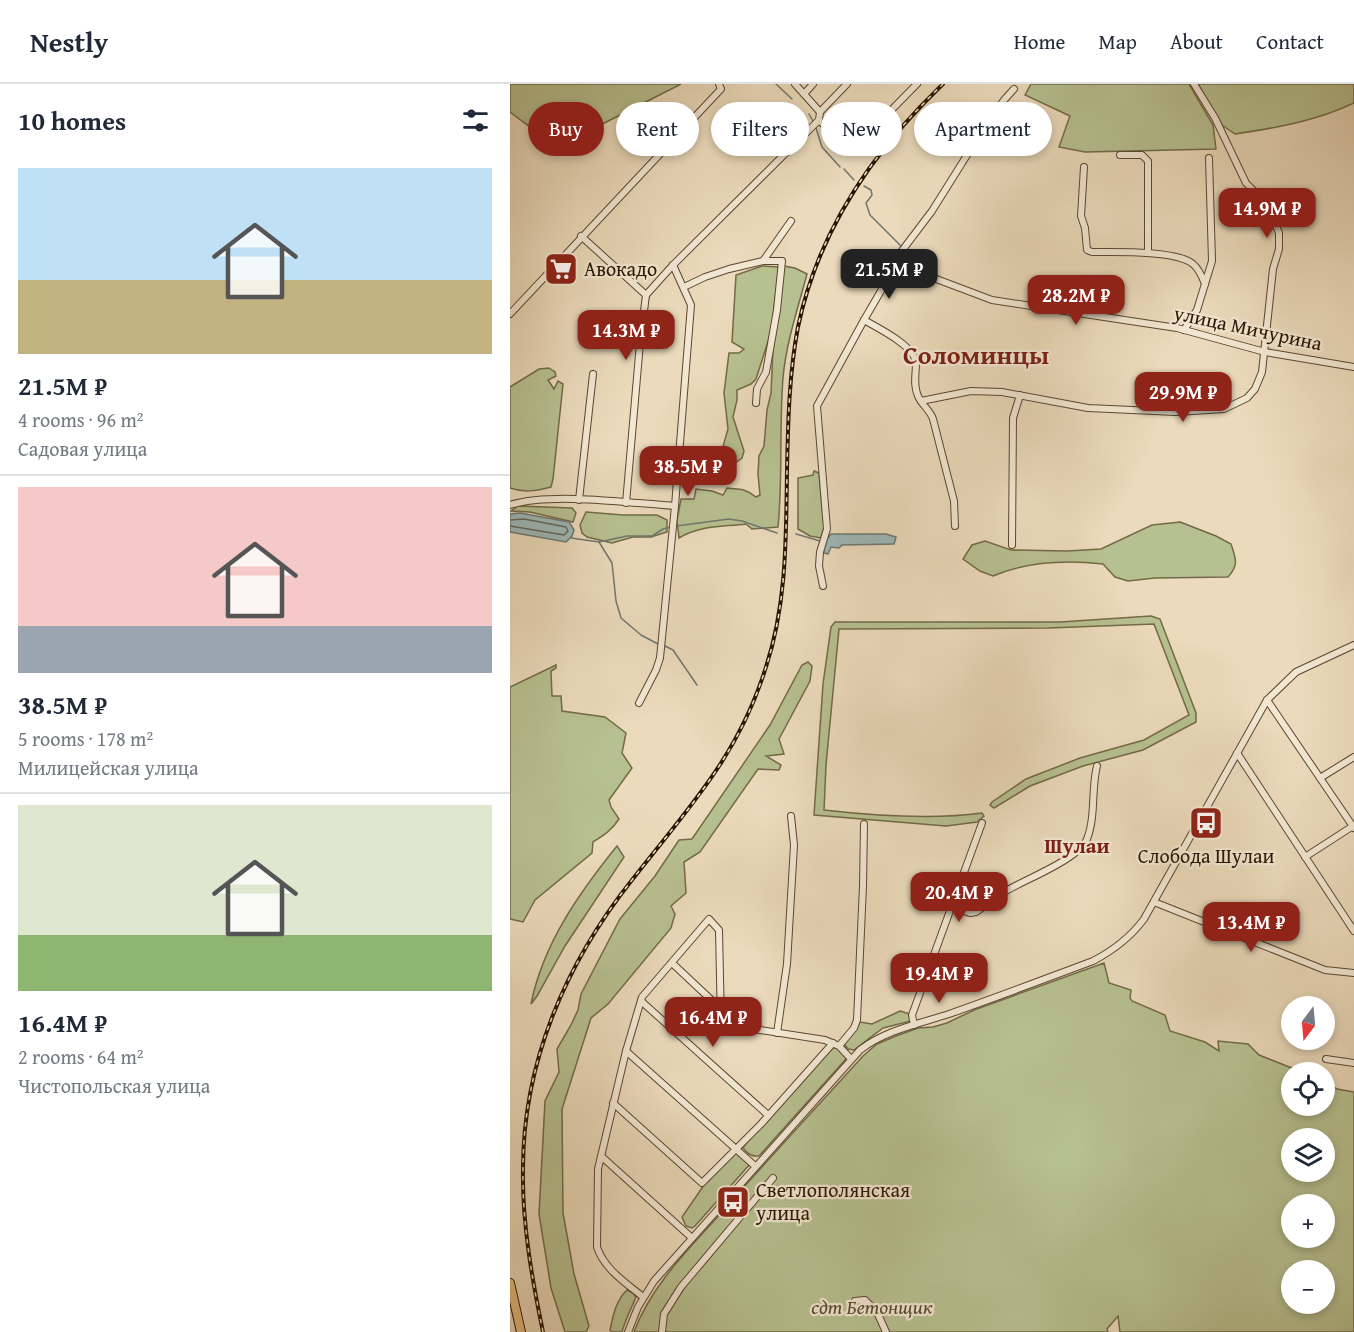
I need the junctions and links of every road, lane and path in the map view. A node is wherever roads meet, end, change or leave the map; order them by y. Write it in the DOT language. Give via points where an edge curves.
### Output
graph roads {
  1 [pos="719,84"];
  2 [pos="795,84"];
  3 [pos="813,84"];
  4 [pos="847,84"];
  5 [pos="917,84"];
  6 [pos="1194,84"];
  7 [pos="1014,89"];
  8 [pos="804,94"];
  9 [pos="820,112"];
  10 [pos="819,120"];
  11 [pos="1120,155"];
  12 [pos="1209,158"];
  13 [pos="1084,167"];
  14 [pos="791,221"];
  15 [pos="581,236"];
  16 [pos="1148,252"];
  17 [pos="763,261"];
  18 [pos="673,265"];
  19 [pos="889,277"];
  20 [pos="1204,284"];
  21 [pos="684,287"];
  22 [pos="646,295"];
  23 [pos="510,314"];
  24 [pos="864,320"];
  25 [pos="1184,330"];
  26 [pos="1265,352"];
  27 [pos="1354,368"];
  28 [pos="593,374"];
  29 [pos="1020,395"];
  30 [pos="921,401"];
  31 [pos="756,403"];
  32 [pos="579,500"];
  33 [pos="626,503"];
  34 [pos="510,505"];
  35 [pos="675,506"];
  36 [pos="955,526"];
  37 [pos="1012,545"];
  38 [pos="823,586"];
  39 [pos="1354,645"];
  40 [pos="1267,700"];
  41 [pos="639,703"];
  42 [pos="1237,753"];
  43 [pos="1354,757"];
  44 [pos="1097,766"];
  45 [pos="1320,777"];
  46 [pos="791,816"];
  47 [pos="982,823"];
  48 [pos="864,824"];
  49 [pos="1354,827"];
  50 [pos="1305,857"];
  51 [pos="1154,902"];
  52 [pos="952,908"];
  53 [pos="1354,931"];
  54 [pos="672,963"];
  55 [pos="1354,973"];
  56 [pos="641,1001"];
  57 [pos="721,1009"];
  58 [pos="914,1025"];
  59 [pos="777,1033"];
  60 [pos="836,1044"];
  61 [pos="627,1051"];
  62 [pos="851,1059"];
  63 [pos="1326,1059"];
  64 [pos="1354,1064"];
  65 [pos="613,1103"];
  66 [pos="768,1115"];
  67 [pos="736,1149"];
  68 [pos="601,1156"];
  69 [pos="755,1166"];
  70 [pos="773,1178"];
  71 [pos="692,1238"];
  72 [pos="510,1283"];
  73 [pos="643,1297"];
  74 [pos="855,1301"];
  75 [pos="521,1332"];
  76 [pos="628,1332"];
  77 [pos="662,1332"];
  78 [pos="886,1332"];
  1 -- 15 [label="street" via="721,90"];
  2 -- 8 [label="street"];
  3 -- 8 [label="street"];
  4 -- 9 [label="street"];
  5 -- 10 [label="street" via="850,152"];
  6 -- 26 [label="street" via="1246,183 1267,204 1279,233"];
  7 -- 19 [label="street" via="898,256"];
  8 -- 9 [label="street"];
  9 -- 10 [label="street"];
  10 -- 18 [label="street"];
  11 -- 16 [label="street" via="1142,155 1148,161"];
  12 -- 20 [label="street" via="1212,261"];
  13 -- 16 [label="street" via="1081,216 1087,250"];
  14 -- 17 [label="street"];
  15 -- 22 [label="street"];
  15 -- 23 [label="street"];
  16 -- 20 [label="street" via="1188,261 1201,274"];
  17 -- 21 [label="street"];
  17 -- 31 [label="street" via="782,261 766,372"];
  18 -- 21 [label="street"];
  18 -- 22 [label="street"];
  19 -- 24 [label="street"];
  19 -- 25 [label="street, улица Мичурина" via="923,274 992,300"];
  20 -- 25 [label="street" via="1197,310"];
  21 -- 35 [label="street" via="691,305"];
  22 -- 33 [label="street"];
  24 -- 30 [label="street" via="914,354 914,380"];
  24 -- 38 [label="street" via="817,406 827,529 819,566"];
  25 -- 26 [label="street, улица Мичурина"];
  26 -- 27 [label="street, улица Мичурина"];
  26 -- 29 [label="street" via="1255,389 1247,398 1224,409 1117,410"];
  28 -- 32 [label="street"];
  29 -- 30 [label="street" via="971,391"];
  29 -- 37 [label="street" via="1013,417"];
  30 -- 36 [label="street" via="933,419 954,501"];
  32 -- 33 [label="street"];
  32 -- 34 [label="street" via="531,500"];
  33 -- 35 [label="street"];
  35 -- 41 [label="street" via="660,660"];
  39 -- 40 [label="street" via="1296,672"];
  40 -- 42 [label="street"];
  40 -- 45 [label="street"];
  42 -- 50 [label="street"];
  42 -- 51 [label="street"];
  43 -- 45 [label="street"];
  44 -- 52 [label="street" via="1090,829 1082,847 976,912"];
  45 -- 49 [label="street"];
  46 -- 59 [label="street" via="794,845 787,964"];
  47 -- 52 [label="street"];
  48 -- 60 [label="street" via="857,1020 851,1032"];
  49 -- 50 [label="street"];
  50 -- 53 [label="street"];
  51 -- 55 [label="street" via="1325,970"];
  51 -- 58 [label="street" via="1133,932 1110,952 1030,985"];
  52 -- 58 [label="street" via="912,1015"];
  54 -- 56 [label="street"];
  54 -- 57 [label="street"];
  54 -- 57 [label="street" via="709,919 720,930"];
  56 -- 61 [label="street"];
  56 -- 66 [label="street"];
  57 -- 59 [label="street" via="721,1024"];
  58 -- 62 [label="street" via="873,1040"];
  59 -- 60 [label="street"];
  60 -- 62 [label="street"];
  60 -- 66 [label="street"];
  61 -- 65 [label="street"];
  61 -- 67 [label="street"];
  62 -- 69 [label="street"];
  63 -- 64 [label="street"];
  65 -- 67 [label="street" via="702,1183"];
  65 -- 68 [label="street"];
  66 -- 67 [label="street"];
  67 -- 69 [label="street"];
  68 -- 71 [label="street"];
  68 -- 73 [label="street" via="597,1247 612,1271"];
  69 -- 71 [label="street"];
  70 -- 77 [label="street" via="675,1295 664,1314"];
  71 -- 73 [label="street"];
  72 -- 75 [label="main road"];
  73 -- 76 [label="street"];
  74 -- 78 [label="street" via="865,1300 877,1312"];
}
